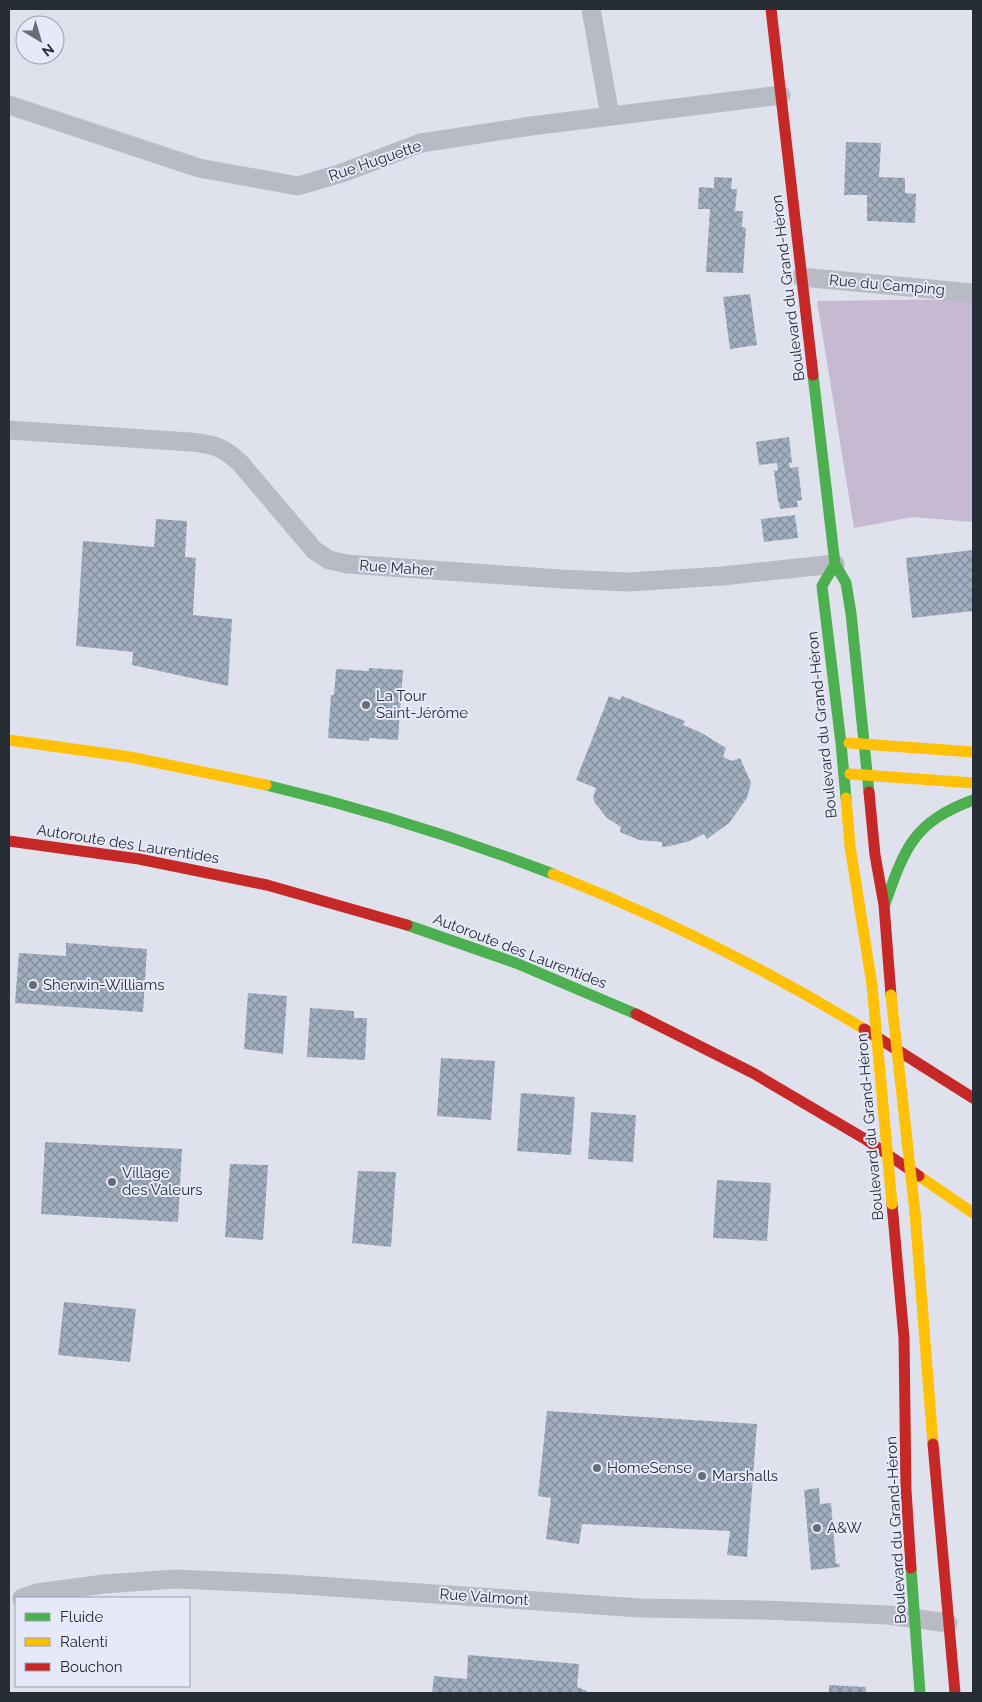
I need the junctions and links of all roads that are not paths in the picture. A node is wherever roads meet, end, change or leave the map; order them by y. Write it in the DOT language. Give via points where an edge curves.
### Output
graph roads {
  1 [pos="591,9"];
  2 [pos="771,9"];
  3 [pos="781,95"];
  4 [pos="9,105"];
  5 [pos="610,116"];
  6 [pos="801,277"];
  7 [pos="973,293"];
  8 [pos="9,430"];
  9 [pos="835,564"];
  10 [pos="9,740"];
  11 [pos="841,743"];
  12 [pos="865,744"];
  13 [pos="973,752"];
  14 [pos="844,774"];
  15 [pos="868,775"];
  16 [pos="973,783"];
  17 [pos="973,800"];
  18 [pos="9,841"];
  19 [pos="884,904"];
  20 [pos="973,1098"];
  21 [pos="973,1213"];
  22 [pos="26,1597"];
  23 [pos="915,1618"];
  24 [pos="948,1623"];
  25 [pos="920,1693"];
  26 [pos="955,1693"];
  1 -- 5 [label="street"];
  2 -- 3 [label="main road, Boulevard du Grand-Héron"];
  3 -- 5 [label="street, Rue Huguette"];
  3 -- 6 [label="main road, Boulevard du Grand-Héron"];
  4 -- 5 [label="street, Rue Huguette" via="198,168 298,186 421,143"];
  6 -- 7 [label="street, Rue du Camping"];
  6 -- 9 [label="main road, Boulevard du Grand-Héron"];
  8 -- 9 [label="street, Rue Maher" via="216,445 241,464 314,550 329,560 347,564 629,582"];
  9 -- 11 [label="main road, Boulevard du Grand-Héron" via="822,586"];
  9 -- 12 [label="main road, Boulevard du Grand-Héron" via="846,583 851,613"];
  10 -- 20 [label="main road" via="142,759 243,779 377,814 496,853 628,906 755,968 868,1031"];
  11 -- 12 [label="main road"];
  11 -- 14 [label="main road, Boulevard du Grand-Héron"];
  12 -- 13 [label="main road"];
  12 -- 15 [label="main road, Boulevard du Grand-Héron"];
  14 -- 15 [label="main road"];
  14 -- 23 [label="main road, Boulevard du Grand-Héron, bridge" via="850,846 872,985 904,1344 906,1490"];
  15 -- 16 [label="main road"];
  15 -- 19 [label="main road, Boulevard du Grand-Héron" via="875,855"];
  17 -- 19 [label="main road" via="942,813 919,832 901,859"];
  18 -- 21 [label="main road, Autoroute des Laurentides" via="151,860 261,883 391,919 492,954 631,1012 769,1082 860,1135"];
  19 -- 24 [label="main road, Boulevard du Grand-Héron, bridge" via="928,1356 936,1497"];
  22 -- 23 [label="street, Rue Valmont" via="104,1584 176,1579 640,1608 786,1610"];
  23 -- 24 [label="street, Rue Valmont"];
  23 -- 25 [label="main road, Boulevard du Grand-Héron"];
  24 -- 26 [label="main road, Boulevard du Grand-Héron"];
}
